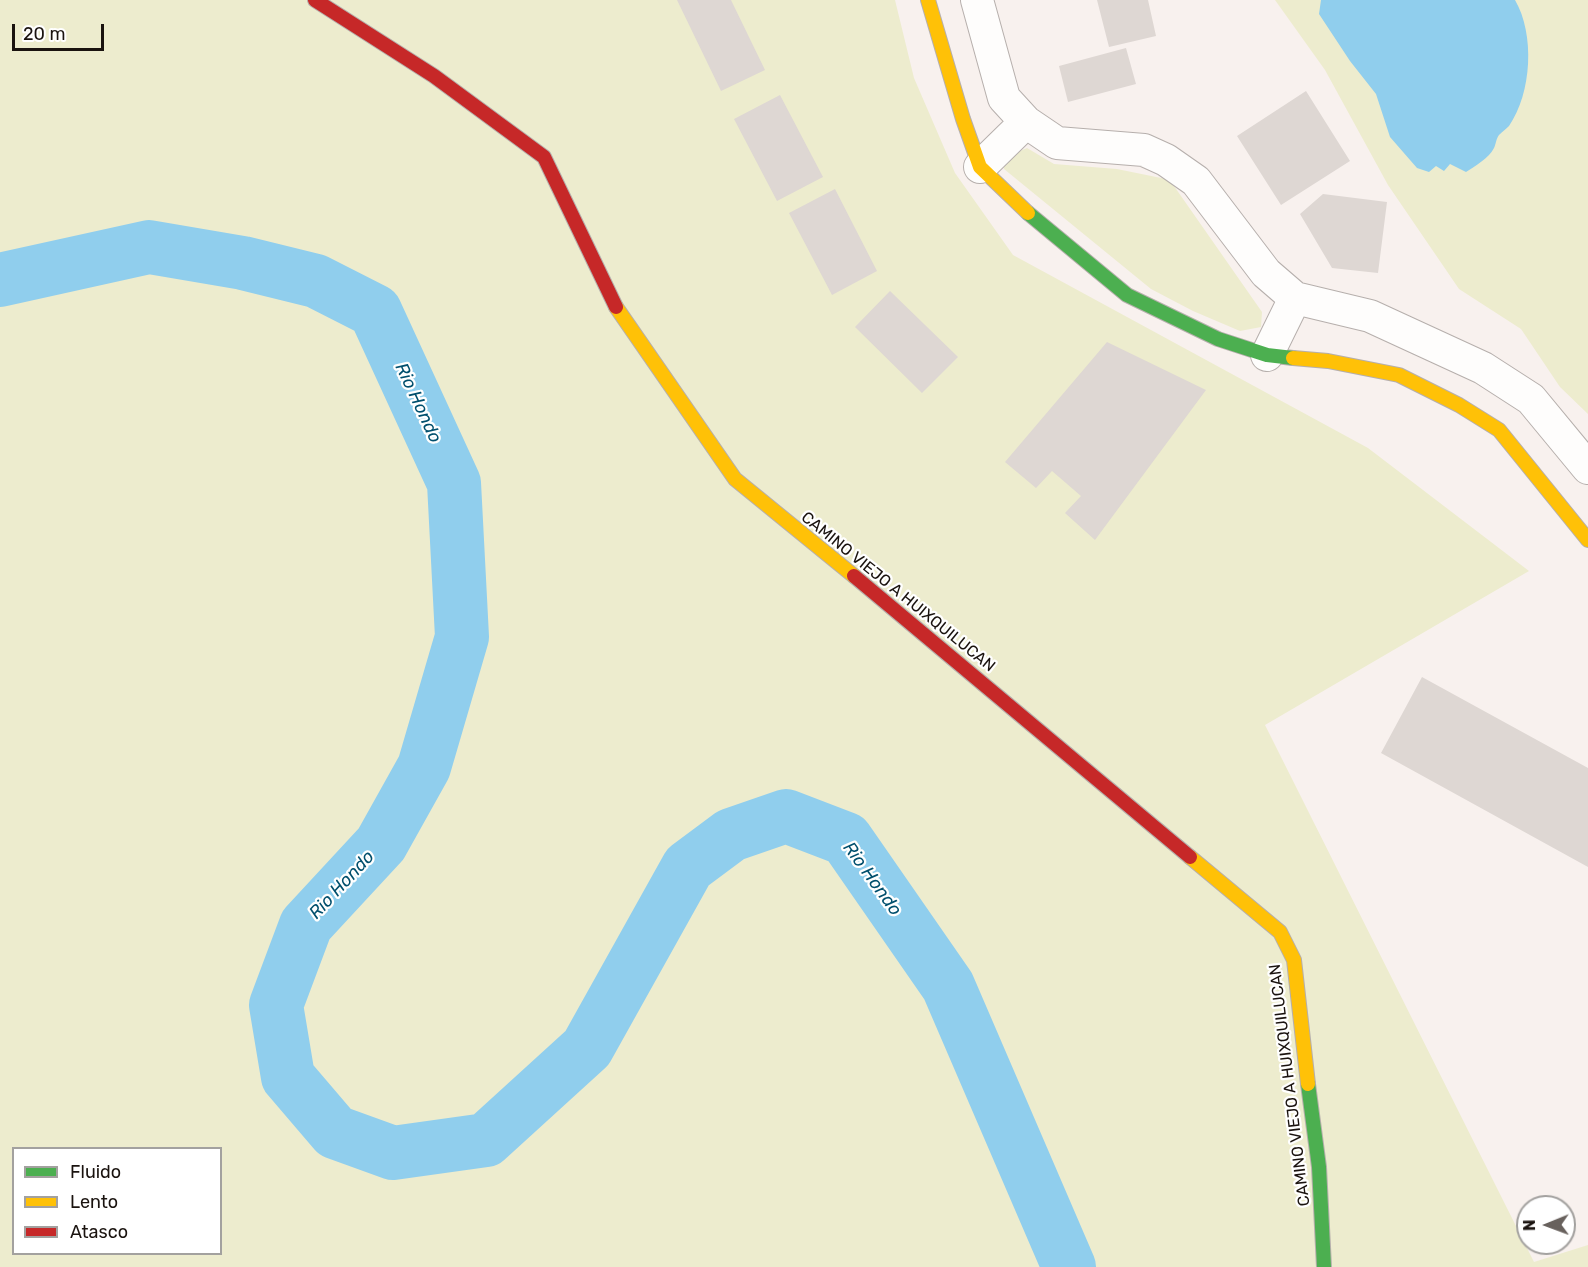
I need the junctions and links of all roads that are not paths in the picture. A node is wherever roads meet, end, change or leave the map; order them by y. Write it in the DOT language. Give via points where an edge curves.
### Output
graph roads {
  1 [pos="315,0"];
  2 [pos="928,0"];
  3 [pos="977,0"];
  4 [pos="1026,122"];
  5 [pos="980,166"];
  6 [pos="1295,298"];
  7 [pos="1267,355"];
  8 [pos="1588,468"];
  9 [pos="1588,540"];
  10 [pos="1324,1267"];
  1 -- 10 [label="main road, CAMINO VIEJO A HUIXQUILUCAN" via="434,76 544,157 612,302 735,479 1280,932 1294,960 1319,1167"];
  2 -- 5 [label="main road"];
  3 -- 4 [label="street" via="1004,98"];
  4 -- 5 [label="street"];
  4 -- 6 [label="street" via="1057,143 1144,150 1166,160 1196,182 1266,273"];
  5 -- 7 [label="main road" via="1019,206 1127,295 1218,339"];
  6 -- 7 [label="street"];
  6 -- 8 [label="street" via="1370,316 1483,368 1531,399"];
  7 -- 9 [label="main road" via="1328,361 1399,375 1459,405 1499,430"];
}
